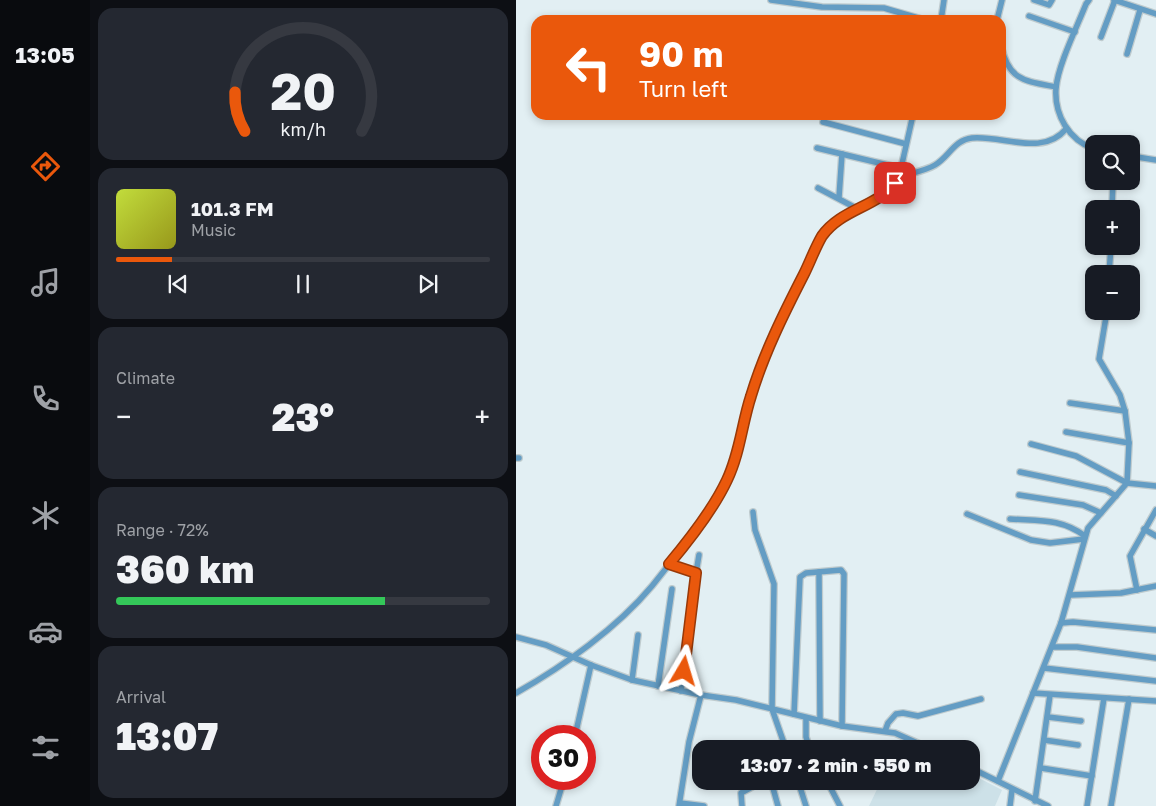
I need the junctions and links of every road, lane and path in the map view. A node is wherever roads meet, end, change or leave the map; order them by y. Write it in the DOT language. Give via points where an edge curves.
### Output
graph roads {
  1 [pos="771,0"];
  2 [pos="944,0"];
  3 [pos="1002,0"];
  4 [pos="1034,0"];
  5 [pos="1052,0"];
  6 [pos="1114,0"];
  7 [pos="1086,1"];
  8 [pos="1140,10"];
  9 [pos="1156,14"];
  10 [pos="908,15"];
  11 [pos="942,15"];
  12 [pos="998,15"];
  13 [pos="1029,16"];
  14 [pos="1075,32"];
  15 [pos="1101,37"];
  16 [pos="1127,54"];
  17 [pos="1006,60"];
  18 [pos="1056,87"];
  19 [pos="912,120"];
  20 [pos="823,122"];
  21 [pos="1066,129"];
  22 [pos="906,144"];
  23 [pos="1085,145"];
  24 [pos="817,148"];
  25 [pos="842,154"];
  26 [pos="1140,157"];
  27 [pos="1156,160"];
  28 [pos="900,168"];
  29 [pos="899,176"];
  30 [pos="818,188"];
  31 [pos="839,197"];
  32 [pos="856,208"];
  33 [pos="1105,320"];
  34 [pos="1070,402"];
  35 [pos="1125,411"];
  36 [pos="1066,432"];
  37 [pos="1129,443"];
  38 [pos="1031,444"];
  39 [pos="1020,472"];
  40 [pos="1127,483"];
  41 [pos="1156,486"];
  42 [pos="1019,495"];
  43 [pos="1116,496"];
  44 [pos="1156,510"];
  45 [pos="753,512"];
  46 [pos="1101,513"];
  47 [pos="967,514"];
  48 [pos="1010,519"];
  49 [pos="1144,529"];
  50 [pos="1156,536"];
  51 [pos="1084,538"];
  52 [pos="699,555"];
  53 [pos="669,564"];
  54 [pos="819,572"];
  55 [pos="696,573"];
  56 [pos="1156,586"];
  57 [pos="672,589"];
  58 [pos="1137,590"];
  59 [pos="1070,595"];
  60 [pos="1061,623"];
  61 [pos="1156,630"];
  62 [pos="638,635"];
  63 [pos="516,637"];
  64 [pos="1052,648"];
  65 [pos="574,656"];
  66 [pos="1156,658"];
  67 [pos="591,665"];
  68 [pos="1044,668"];
  69 [pos="632,680"];
  70 [pos="1156,681"];
  71 [pos="658,686"];
  72 [pos="681,691"];
  73 [pos="516,693"];
  74 [pos="1033,693"];
  75 [pos="1050,695"];
  76 [pos="702,696"];
  77 [pos="1104,698"];
  78 [pos="981,699"];
  79 [pos="1129,699"];
  80 [pos="1156,702"];
  81 [pos="772,709"];
  82 [pos="794,714"];
  83 [pos="1048,717"];
  84 [pos="806,718"];
  85 [pos="820,721"];
  86 [pos="1081,721"];
  87 [pos="577,725"];
  88 [pos="842,726"];
  89 [pos="885,731"];
  90 [pos="783,740"];
  91 [pos="807,740"];
  92 [pos="908,740"];
  93 [pos="1044,740"];
  94 [pos="1078,745"];
  95 [pos="1041,768"];
  96 [pos="980,772"];
  97 [pos="1092,776"];
  98 [pos="998,781"];
  99 [pos="561,790"];
  100 [pos="747,790"];
  101 [pos="774,790"];
  102 [pos="801,790"];
  103 [pos="832,790"];
  104 [pos="1012,790"];
  105 [pos="1035,801"];
  106 [pos="679,804"];
  107 [pos="556,806"];
  108 [pos="704,806"];
  109 [pos="742,806"];
  110 [pos="778,806"];
  111 [pos="806,806"];
  112 [pos="840,806"];
  113 [pos="1010,806"];
  114 [pos="1048,806"];
  115 [pos="1087,806"];
  116 [pos="1111,806"];
  1 -- 10 [label="street" via="822,7 884,8"];
  2 -- 11 [label="street"];
  3 -- 12 [label="street"];
  4 -- 5 [label="street" via="1049,5"];
  6 -- 8 [label="street"];
  6 -- 15 [label="street"];
  7 -- 14 [label="street"];
  8 -- 9 [label="street"];
  8 -- 16 [label="street"];
  13 -- 14 [label="street"];
  14 -- 18 [label="street"];
  17 -- 18 [label="street" via="1013,74"];
  18 -- 21 [label="street"];
  19 -- 22 [label="street"];
  20 -- 22 [label="street"];
  21 -- 23 [label="street" via="1075,140"];
  21 -- 29 [label="street" via="1052,140 1042,142 963,140 934,166"];
  22 -- 28 [label="street"];
  24 -- 25 [label="street"];
  25 -- 28 [label="street"];
  25 -- 31 [label="street"];
  26 -- 27 [label="street"];
  28 -- 29 [label="street"];
  29 -- 32 [label="street" via="886,193"];
  30 -- 31 [label="street"];
  31 -- 32 [label="street"];
  32 -- 53 [label="street" via="828,229 817,245 768,349 728,478 710,509"];
  33 -- 35 [label="street" via="1098,359 1120,395"];
  34 -- 35 [label="street"];
  35 -- 37 [label="street"];
  36 -- 37 [label="street"];
  37 -- 40 [label="street"];
  38 -- 40 [label="street" via="1076,456"];
  39 -- 43 [label="street" via="1099,488"];
  40 -- 41 [label="street"];
  40 -- 43 [label="street"];
  42 -- 46 [label="street" via="1082,506"];
  43 -- 46 [label="street"];
  44 -- 49 [label="street"];
  45 -- 81 [label="street" via="755,530 775,593"];
  46 -- 51 [label="street" via="1092,521"];
  47 -- 51 [label="street" via="1031,540 1055,542"];
  48 -- 51 [label="street" via="1060,522 1075,528"];
  49 -- 50 [label="street"];
  49 -- 58 [label="street" via="1130,556"];
  51 -- 59 [label="street"];
  52 -- 55 [label="street"];
  53 -- 55 [label="street"];
  53 -- 65 [label="street" via="629,609"];
  54 -- 82 [label="street" via="802,574 799,583"];
  54 -- 85 [label="street"];
  54 -- 88 [label="street" via="841,570 844,574"];
  55 -- 72 [label="street"];
  56 -- 58 [label="street"];
  57 -- 71 [label="street"];
  58 -- 59 [label="street" via="1106,595"];
  59 -- 60 [label="street"];
  60 -- 61 [label="street"];
  60 -- 64 [label="street"];
  62 -- 69 [label="street"];
  63 -- 65 [label="street" via="546,644"];
  64 -- 66 [label="street"];
  64 -- 68 [label="street"];
  65 -- 67 [label="street"];
  65 -- 73 [label="street"];
  67 -- 69 [label="street"];
  67 -- 87 [label="street"];
  68 -- 70 [label="street"];
  68 -- 74 [label="street"];
  69 -- 71 [label="street"];
  71 -- 72 [label="street"];
  72 -- 76 [label="street"];
  74 -- 75 [label="street"];
  74 -- 98 [label="street"];
  75 -- 77 [label="street"];
  75 -- 83 [label="street"];
  76 -- 81 [label="street"];
  76 -- 106 [label="street" via="689,742"];
  77 -- 79 [label="street"];
  77 -- 97 [label="street"];
  78 -- 89 [label="street" via="918,716 896,714"];
  79 -- 80 [label="street"];
  79 -- 116 [label="street"];
  81 -- 82 [label="street"];
  81 -- 90 [label="street"];
  82 -- 84 [label="street"];
  83 -- 86 [label="street"];
  83 -- 93 [label="street"];
  84 -- 85 [label="street"];
  84 -- 91 [label="street"];
  85 -- 88 [label="street"];
  88 -- 89 [label="street"];
  89 -- 92 [label="street"];
  93 -- 94 [label="street"];
  93 -- 95 [label="street"];
  95 -- 97 [label="street"];
  95 -- 105 [label="street"];
  96 -- 98 [label="street"];
  97 -- 115 [label="street"];
  98 -- 104 [label="street"];
  99 -- 107 [label="street"];
  100 -- 109 [label="street" via="742,793"];
  101 -- 110 [label="street"];
  102 -- 111 [label="street"];
  103 -- 112 [label="street"];
  104 -- 105 [label="street"];
  104 -- 113 [label="street"];
  105 -- 114 [label="street"];
  106 -- 108 [label="street"];
}
